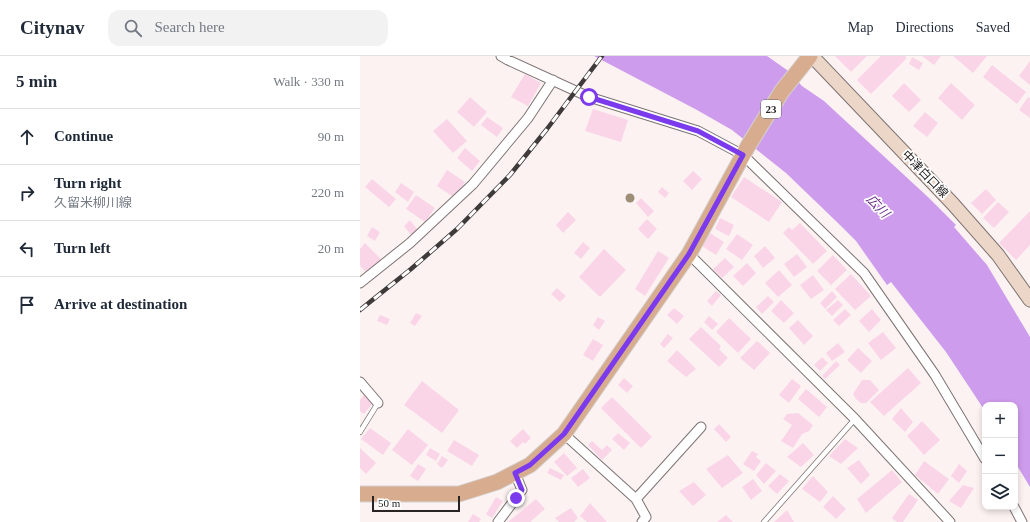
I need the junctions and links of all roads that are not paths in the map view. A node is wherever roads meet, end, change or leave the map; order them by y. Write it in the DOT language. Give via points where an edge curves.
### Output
graph roads {
  1 [pos="500,56"];
  2 [pos="811,56"];
  3 [pos="553,80"];
  4 [pos="746,150"];
  5 [pos="689,254"];
  6 [pos="360,283"];
  7 [pos="1030,300"];
  8 [pos="360,382"];
  9 [pos="378,403"];
  10 [pos="855,419"];
  11 [pos="701,428"];
  12 [pos="360,432"];
  13 [pos="564,434"];
  14 [pos="982,454"];
  15 [pos="515,473"];
  16 [pos="360,494"];
  17 [pos="636,499"];
  18 [pos="1016,510"];
  19 [pos="498,522"];
  20 [pos="642,522"];
  21 [pos="764,522"];
  22 [pos="950,522"];
  23 [pos="1022,522"];
  1 -- 3 [label="street"];
  2 -- 4 [label="main road, 23" via="782,91"];
  2 -- 7 [label="main road, 中津白口線" via="953,204 998,255"];
  3 -- 4 [label="street" via="589,97 698,131"];
  3 -- 6 [label="street" via="528,118 473,184 410,243"];
  4 -- 5 [label="main road, 23"];
  4 -- 14 [label="street" via="864,273 935,375"];
  5 -- 10 [label="street"];
  5 -- 13 [label="main road, 23"];
  8 -- 9 [label="street"];
  9 -- 12 [label="lane"];
  10 -- 21 [label="lane"];
  10 -- 22 [label="street"];
  11 -- 17 [label="street"];
  13 -- 15 [label="main road, 23" via="530,465"];
  13 -- 17 [label="street"];
  15 -- 16 [label="main road, 23" via="497,482 459,494"];
  15 -- 19 [label="street" via="522,490"];
  17 -- 20 [label="street" via="646,517"];
  18 -- 23 [label="street"];
}
